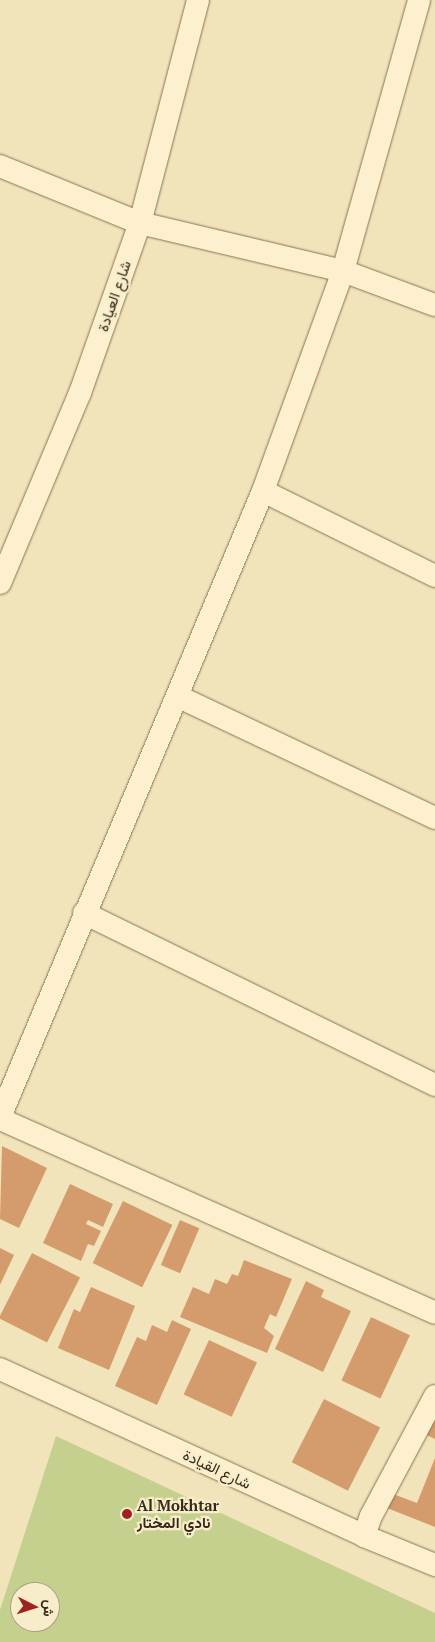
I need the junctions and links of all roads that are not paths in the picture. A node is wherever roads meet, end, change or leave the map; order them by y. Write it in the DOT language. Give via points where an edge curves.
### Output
graph roads {
  1 [pos="198,0"];
  2 [pos="419,0"];
  3 [pos="0,166"];
  4 [pos="140,223"];
  5 [pos="343,271"];
  6 [pos="435,305"];
  7 [pos="263,491"];
  8 [pos="435,576"];
  9 [pos="0,583"];
  10 [pos="179,697"];
  11 [pos="435,818"];
  12 [pos="84,913"];
  13 [pos="435,1085"];
  14 [pos="0,1118"];
  15 [pos="435,1313"];
  16 [pos="0,1369"];
  17 [pos="435,1396"];
  18 [pos="364,1536"];
  19 [pos="435,1565"];
  1 -- 4 [label="street, شارع العيادة"];
  2 -- 5 [label="street"];
  3 -- 4 [label="street"];
  4 -- 5 [label="street"];
  4 -- 9 [label="street, شارع العيادة" via="80,393"];
  5 -- 6 [label="street"];
  5 -- 7 [label="street"];
  7 -- 8 [label="street"];
  7 -- 10 [label="street"];
  10 -- 11 [label="street"];
  10 -- 12 [label="street"];
  12 -- 13 [label="street"];
  12 -- 14 [label="street"];
  14 -- 15 [label="street"];
  16 -- 18 [label="street, شارع القيادة"];
  17 -- 18 [label="street" via="371,1516"];
  18 -- 19 [label="street, شارع القيادة"];
}
